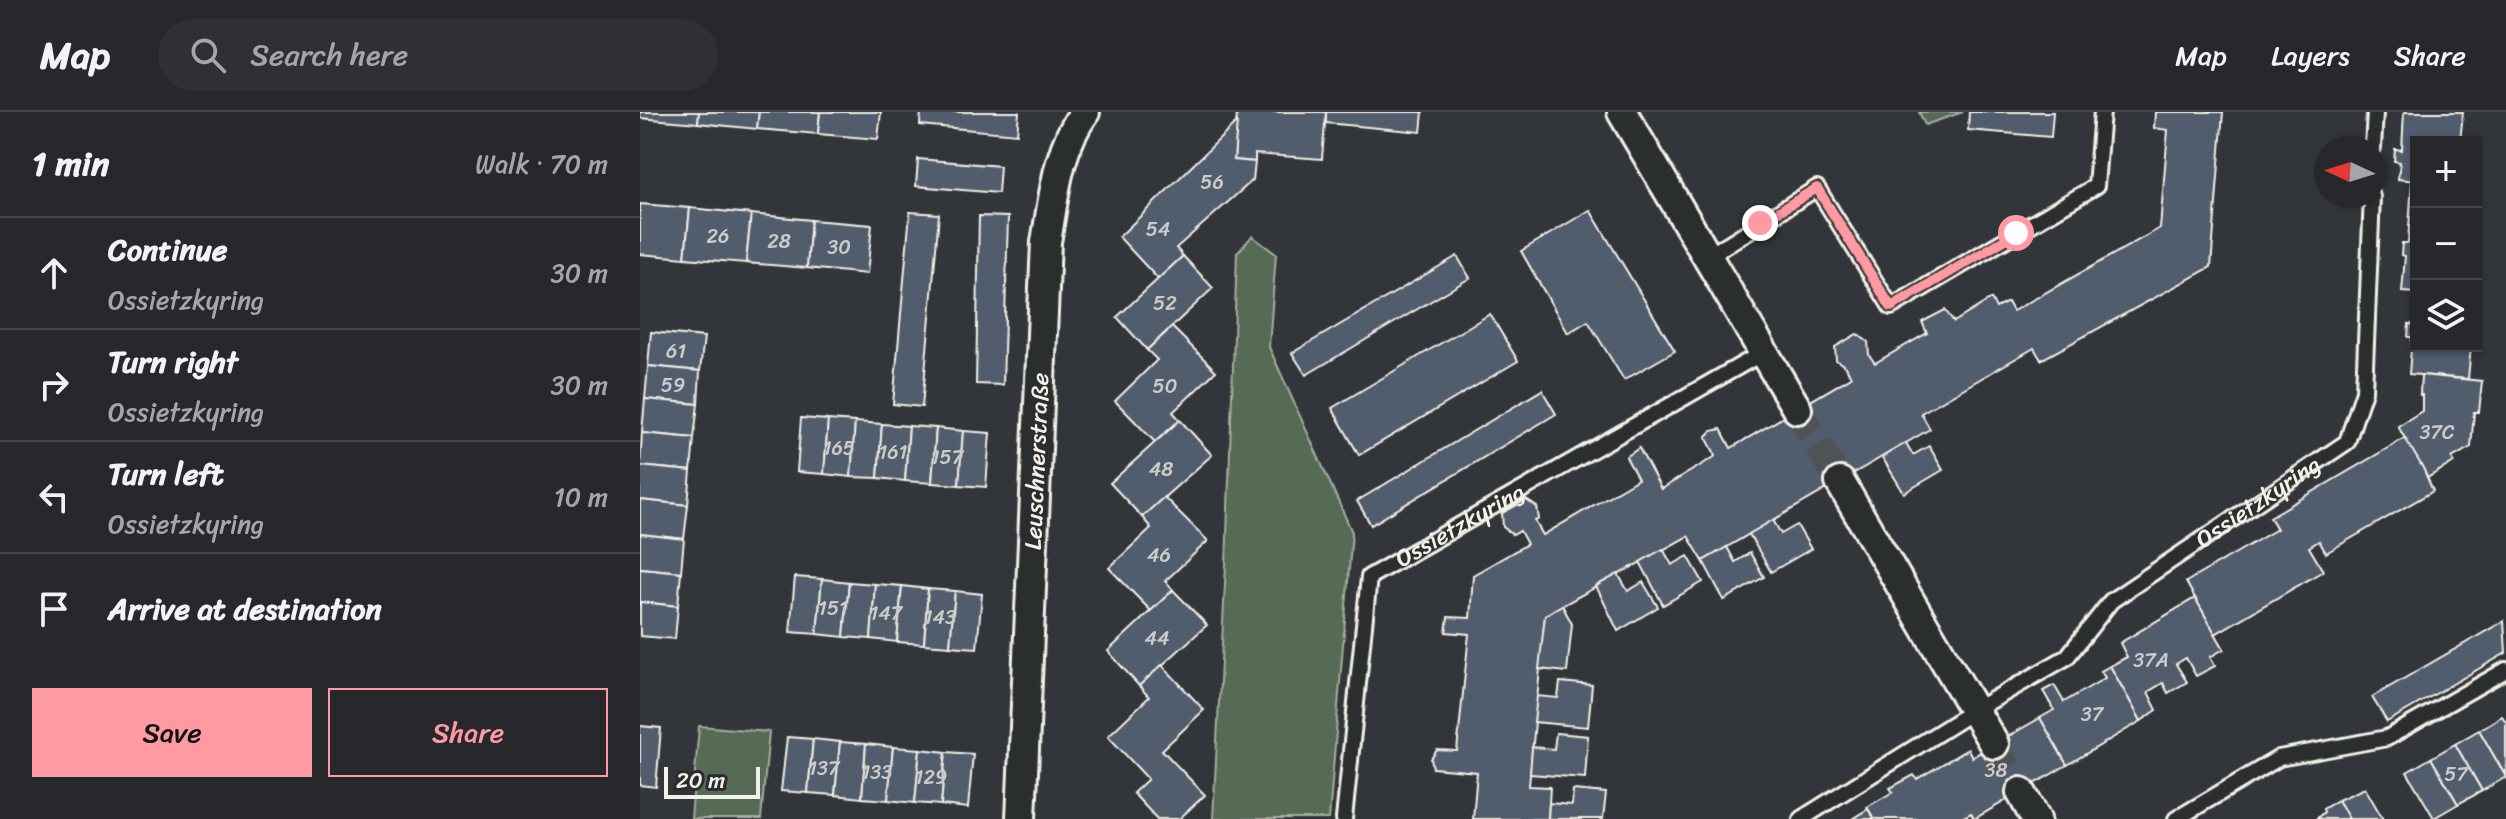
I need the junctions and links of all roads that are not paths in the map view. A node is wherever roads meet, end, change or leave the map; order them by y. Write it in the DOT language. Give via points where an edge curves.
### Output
graph roads {
  1 [pos="1085,112"];
  2 [pos="1622,112"];
  3 [pos="2102,112"];
  4 [pos="2375,112"];
  5 [pos="2374,136"];
  6 [pos="2372,208"];
  7 [pos="1707,257"];
  8 [pos="1764,352"];
  9 [pos="1797,409"];
  10 [pos="1840,482"];
  11 [pos="2506,670"];
  12 [pos="1975,710"];
  13 [pos="1994,744"];
  14 [pos="2021,792"];
  15 [pos="1021,819"];
  16 [pos="1344,819"];
  17 [pos="1801,819"];
  18 [pos="2036,819"];
  19 [pos="2176,819"];
  1 -- 15 [label="street, Leuschnerstraße" via="1072,129 1058,171 1046,242"];
  2 -- 7 [label="street"];
  3 -- 7 [label="lane" via="2096,186 1891,307 1817,188"];
  4 -- 5 [label="lane"];
  6 -- 12 [label="lane, Ossietzkyring" via="2364,391 2347,442 2111,601 2067,657"];
  7 -- 8 [label="street"];
  8 -- 9 [label="street"];
  8 -- 16 [label="lane, Ossietzkyring" via="1369,577"];
  10 -- 12 [label="street"];
  11 -- 19 [label="lane" via="2387,738 2279,758"];
  12 -- 13 [label="street"];
  12 -- 17 [label="lane, Ossietzkyring"];
  14 -- 18 [label="street"];
}
